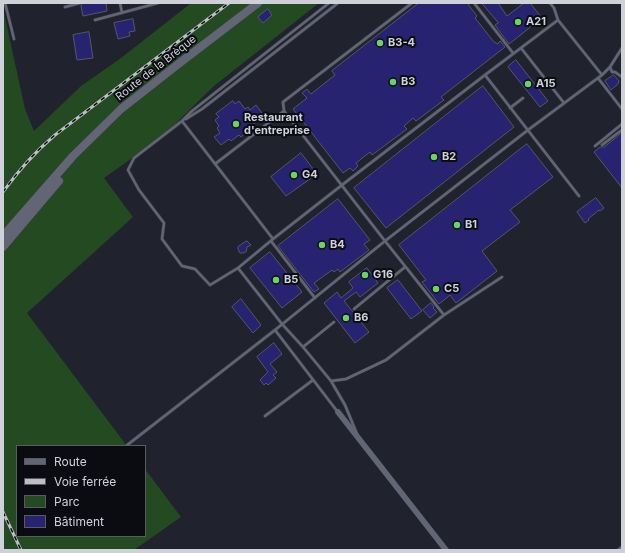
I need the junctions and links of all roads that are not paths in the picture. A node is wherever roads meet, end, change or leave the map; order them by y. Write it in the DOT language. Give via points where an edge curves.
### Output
graph roads {
  1 [pos="5,3"];
  2 [pos="80,3"];
  3 [pos="120,3"];
  4 [pos="158,3"];
  5 [pos="258,3"];
  6 [pos="329,3"];
  7 [pos="338,3"];
  8 [pos="412,3"];
  9 [pos="474,3"];
  10 [pos="550,3"];
  11 [pos="148,4"];
  12 [pos="65,7"];
  13 [pos="122,13"];
  14 [pos="96,20"];
  15 [pos="558,20"];
  16 [pos="14,39"];
  17 [pos="521,48"];
  18 [pos="622,48"];
  19 [pos="513,53"];
  20 [pos="610,67"];
  21 [pos="485,75"];
  22 [pos="602,75"];
  23 [pos="622,76"];
  24 [pos="598,78"];
  25 [pos="523,98"];
  26 [pos="564,103"];
  27 [pos="510,108"];
  28 [pos="622,109"];
  29 [pos="284,111"];
  30 [pos="182,121"];
  31 [pos="108,122"];
  32 [pos="622,124"];
  33 [pos="528,130"];
  34 [pos="622,130"];
  35 [pos="602,145"];
  36 [pos="595,146"];
  37 [pos="215,164"];
  38 [pos="342,185"];
  39 [pos="579,196"];
  40 [pos="3,236"];
  41 [pos="272,240"];
  42 [pos="385,241"];
  43 [pos="3,247"];
  44 [pos="405,267"];
  45 [pos="238,268"];
  46 [pos="502,277"];
  47 [pos="315,298"];
  48 [pos="354,309"];
  49 [pos="444,315"];
  50 [pos="334,322"];
  51 [pos="282,324"];
  52 [pos="275,330"];
  53 [pos="303,347"];
  54 [pos="313,380"];
  55 [pos="331,381"];
  56 [pos="338,412"];
  57 [pos="265,416"];
  58 [pos="360,441"];
  59 [pos="127,445"];
  60 [pos="622,547"];
  61 [pos="446,550"];
  62 [pos="618,550"];
  1 -- 16 [label="lane"];
  2 -- 12 [label="lane"];
  3 -- 13 [label="lane"];
  4 -- 11 [label="lane"];
  5 -- 31 [label="main road, Route de la Brèque" via="121,109"];
  6 -- 30 [label="lane"];
  7 -- 30 [label="lane" via="202,109"];
  8 -- 29 [label="lane" via="283,102"];
  9 -- 19 [label="lane"];
  10 -- 15 [label="lane"];
  11 -- 13 [label="lane"];
  13 -- 14 [label="lane"];
  15 -- 17 [label="lane"];
  15 -- 22 [label="lane"];
  17 -- 19 [label="lane"];
  17 -- 26 [label="lane"];
  18 -- 20 [label="lane"];
  19 -- 21 [label="lane"];
  20 -- 22 [label="lane"];
  20 -- 23 [label="lane" via="612,72"];
  21 -- 27 [label="lane"];
  21 -- 38 [label="lane"];
  22 -- 24 [label="lane"];
  24 -- 26 [label="lane"];
  24 -- 28 [label="lane"];
  25 -- 27 [label="lane"];
  26 -- 33 [label="lane"];
  27 -- 33 [label="lane"];
  29 -- 37 [label="lane"];
  29 -- 38 [label="lane"];
  30 -- 37 [label="lane"];
  30 -- 45 [label="lane" via="134,158 128,170 139,190 164,223 162,239 182,266 195,269 210,285"];
  31 -- 40 [label="main road, Route de la Brèque" via="73,156"];
  31 -- 43 [label="main road"];
  32 -- 36 [label="lane"];
  33 -- 39 [label="lane"];
  33 -- 42 [label="lane"];
  34 -- 35 [label="lane"];
  37 -- 41 [label="lane"];
  38 -- 41 [label="lane"];
  38 -- 42 [label="lane"];
  41 -- 45 [label="lane"];
  41 -- 47 [label="lane"];
  42 -- 44 [label="lane"];
  42 -- 47 [label="lane"];
  44 -- 48 [label="lane"];
  44 -- 49 [label="lane"];
  45 -- 51 [label="lane"];
  46 -- 49 [label="lane"];
  47 -- 51 [label="lane"];
  49 -- 55 [label="lane" via="386,360 346,379"];
  50 -- 53 [label="lane"];
  51 -- 52 [label="lane"];
  51 -- 53 [label="lane"];
  52 -- 54 [label="lane"];
  52 -- 59 [label="lane"];
  53 -- 55 [label="lane"];
  54 -- 56 [label="lane"];
  54 -- 57 [label="lane"];
  55 -- 58 [label="lane" via="345,405"];
  56 -- 58 [label="street"];
  58 -- 61 [label="street"];
  60 -- 62 [label="lane"];
}
